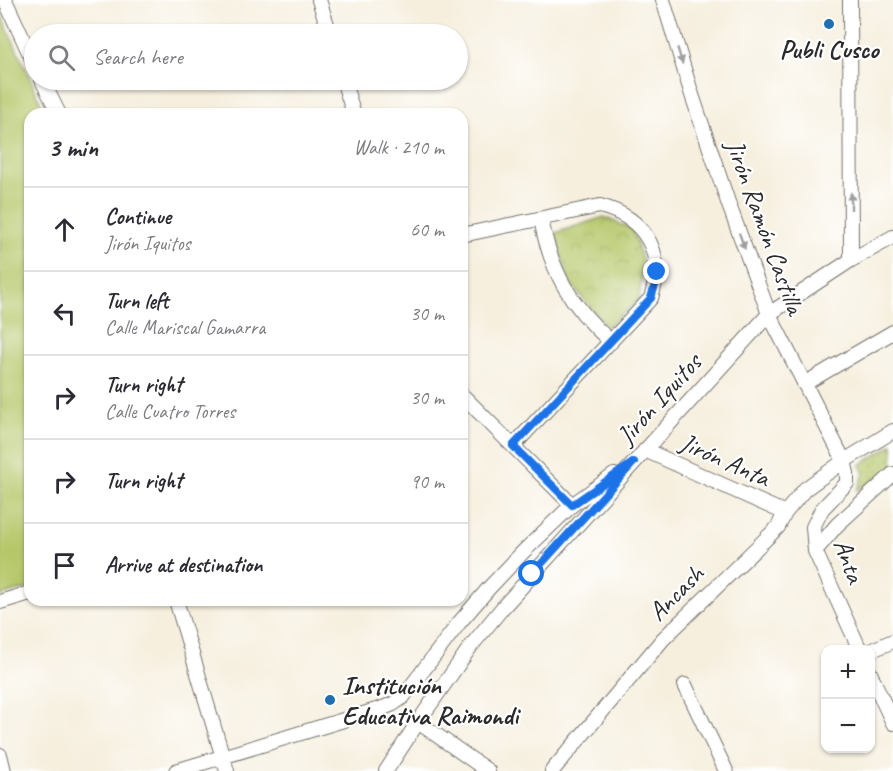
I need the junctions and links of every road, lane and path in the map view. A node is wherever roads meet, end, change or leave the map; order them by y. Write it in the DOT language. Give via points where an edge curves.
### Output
graph roads {
  1 [pos="5,0"];
  2 [pos="319,0"];
  3 [pos="663,0"];
  4 [pos="850,0"];
  5 [pos="327,24"];
  6 [pos="24,41"];
  7 [pos="47,90"];
  8 [pos="347,90"];
  9 [pos="56,108"];
  10 [pos="352,108"];
  11 [pos="540,219"];
  12 [pos="468,234"];
  13 [pos="893,237"];
  14 [pos="851,260"];
  15 [pos="769,314"];
  16 [pos="893,332"];
  17 [pos="610,342"];
  18 [pos="804,384"];
  19 [pos="468,401"];
  20 [pos="893,431"];
  21 [pos="513,446"];
  22 [pos="645,450"];
  23 [pos="843,461"];
  24 [pos="634,462"];
  25 [pos="893,474"];
  26 [pos="572,505"];
  27 [pos="785,513"];
  28 [pos="815,551"];
  29 [pos="24,595"];
  30 [pos="0,602"];
  31 [pos="178,606"];
  32 [pos="893,641"];
  33 [pos="858,645"];
  34 [pos="875,649"];
  35 [pos="875,684"];
  36 [pos="685,685"];
  37 [pos="418,722"];
  38 [pos="893,723"];
  39 [pos="0,755"];
  40 [pos="223,757"];
  41 [pos="4,771"];
  42 [pos="176,771"];
  43 [pos="227,771"];
  44 [pos="386,771"];
  45 [pos="488,771"];
  46 [pos="552,771"];
  47 [pos="726,771"];
  1 -- 6 [label="street"];
  2 -- 5 [label="street"];
  3 -- 15 [label="street, Jirón Ramón Castilla, one-way" via="725,194"];
  14 -- 4 [label="street, one-way"];
  7 -- 9 [label="street"];
  8 -- 10 [label="street"];
  11 -- 12 [label="street"];
  11 -- 17 [label="street" via="550,259 569,296"];
  11 -- 17 [label="street" via="600,206 626,216 652,246 657,272 651,298"];
  13 -- 14 [label="street, Jirón Iquitos"];
  14 -- 15 [label="street, Jirón Iquitos"];
  15 -- 18 [label="street, Jirón Ramón Castilla"];
  15 -- 22 [label="street, Jirón Iquitos"];
  16 -- 18 [label="street"];
  17 -- 21 [label="street"];
  18 -- 23 [label="street, Jirón Ramón Castilla"];
  19 -- 21 [label="street"];
  20 -- 23 [label="street, Ancash"];
  21 -- 26 [label="street"];
  22 -- 24 [label="street, Jirón Iquitos"];
  22 -- 27 [label="street, Jirón Anta"];
  23 -- 27 [label="street, Ancash" via="805,489"];
  23 -- 28 [label="street, Anta" via="847,483 822,508 813,527"];
  24 -- 26 [label="street"];
  24 -- 37 [label="street, Jirón Iquitos" via="471,646"];
  25 -- 28 [label="street" via="837,525"];
  26 -- 40 [label="street" via="489,588 403,697 383,708"];
  27 -- 46 [label="street, Ancash" via="778,526 663,639"];
  28 -- 33 [label="street, Anta"];
  29 -- 30 [label="street"];
  31 -- 40 [label="street"];
  32 -- 34 [label="street"];
  35 -- 38 [label="street"];
  36 -- 47 [label="street"];
  37 -- 44 [label="street, Jirón Iquitos"];
  37 -- 45 [label="street"];
  39 -- 41 [label="street"];
  40 -- 42 [label="street"];
  40 -- 43 [label="street"];
}
